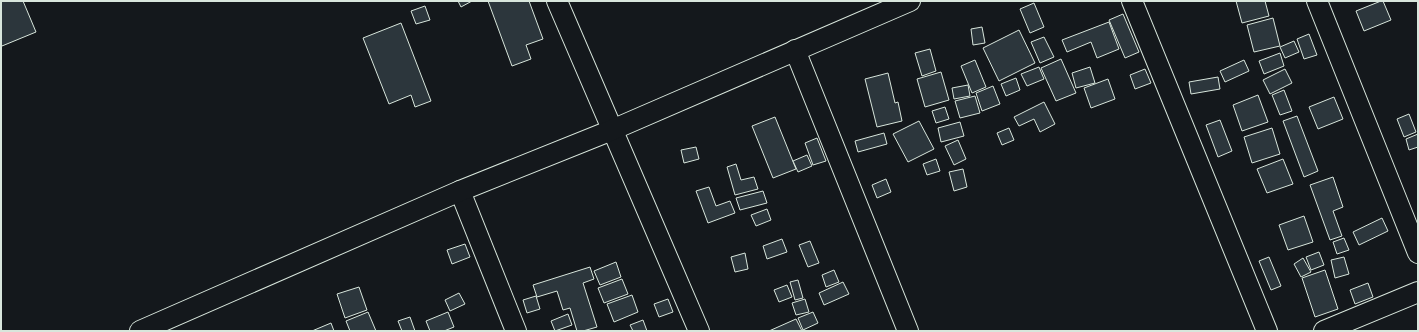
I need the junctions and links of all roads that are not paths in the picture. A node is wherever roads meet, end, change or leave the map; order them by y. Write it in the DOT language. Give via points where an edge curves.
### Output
graph roads {
  1 [pos="557,1"];
  2 [pos="910,1"];
  3 [pos="1132,1"];
  4 [pos="1316,1"];
  5 [pos="795,50"];
  6 [pos="612,130"];
  7 [pos="460,191"];
  8 [pos="1418,253"];
  9 [pos="1418,292"];
  10 [pos="151,329"];
  11 [pos="516,331"];
  12 [pos="699,331"];
  13 [pos="908,331"];
  14 [pos="1267,331"];
  15 [pos="1324,331"];
  1 -- 6 [label="street"];
  2 -- 5 [label="street"];
  3 -- 14 [label="street"];
  4 -- 8 [label="street"];
  5 -- 6 [label="street"];
  5 -- 13 [label="street"];
  6 -- 7 [label="street"];
  6 -- 12 [label="street"];
  7 -- 10 [label="street"];
  7 -- 11 [label="street"];
  9 -- 15 [label="street"];
}
